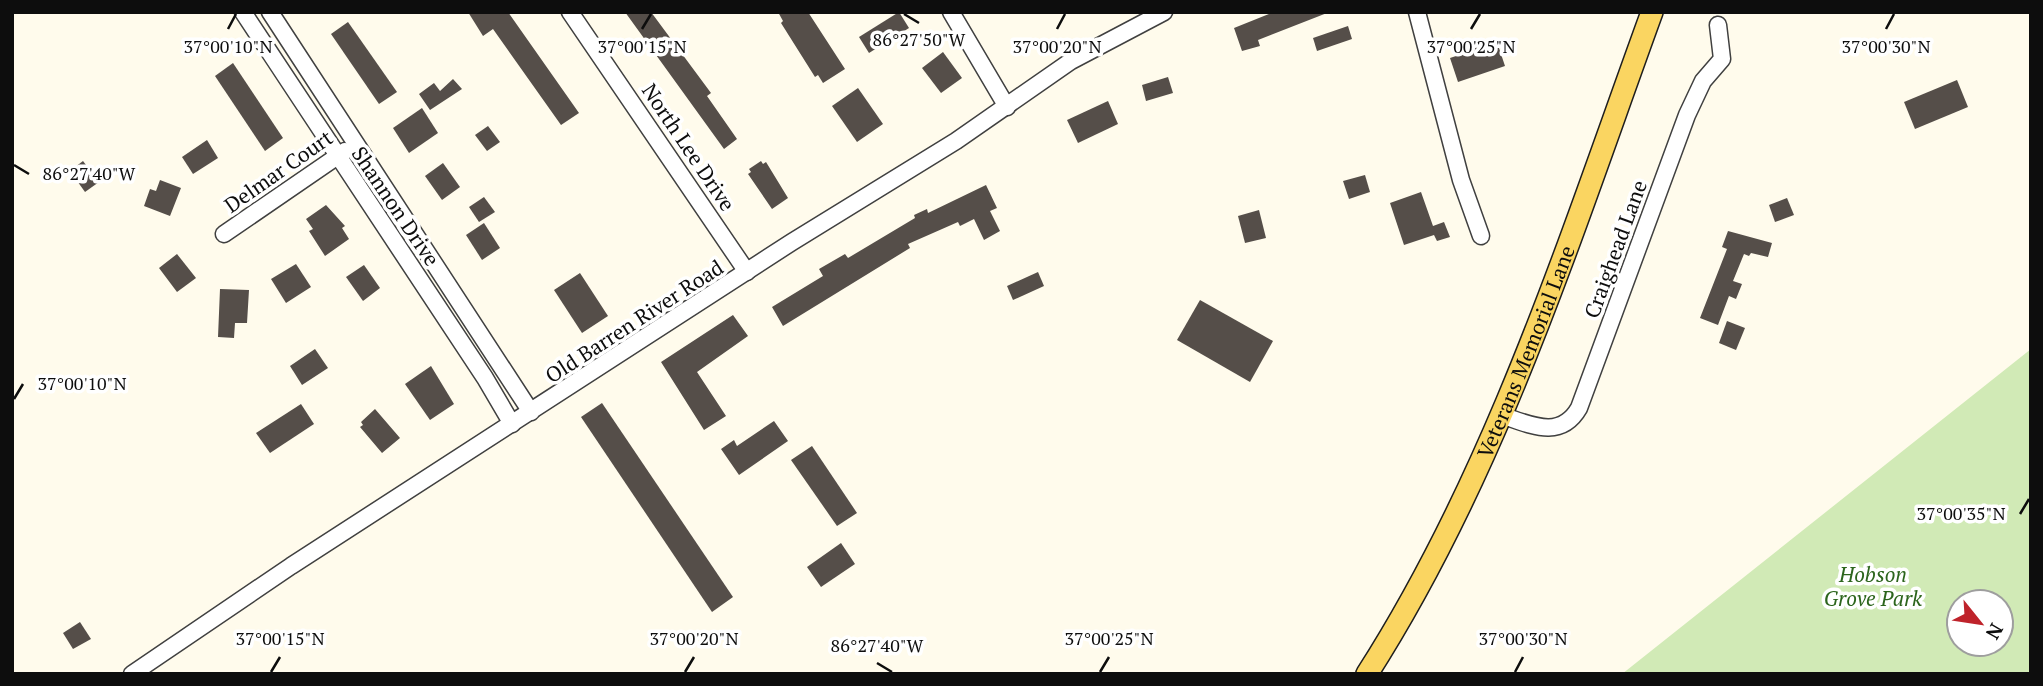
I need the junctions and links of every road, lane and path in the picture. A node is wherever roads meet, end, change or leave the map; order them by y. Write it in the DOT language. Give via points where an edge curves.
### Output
graph roads {
  1 [pos="243,12"];
  2 [pos="270,12"];
  3 [pos="570,12"];
  4 [pos="951,12"];
  5 [pos="1164,12"];
  6 [pos="1418,12"];
  7 [pos="1652,12"];
  8 [pos="1718,25"];
  9 [pos="1007,107"];
  10 [pos="356,143"];
  11 [pos="337,156"];
  12 [pos="224,234"];
  13 [pos="1482,236"];
  14 [pos="747,272"];
  15 [pos="443,277"];
  16 [pos="426,289"];
  17 [pos="531,412"];
  18 [pos="1501,415"];
  19 [pos="512,424"];
  20 [pos="132,674"];
  21 [pos="1367,674"];
  1 -- 11 [label="street, Shannon Drive"];
  2 -- 10 [label="street, Shannon Drive"];
  3 -- 14 [label="street, North Lee Drive"];
  4 -- 9 [label="street"];
  5 -- 9 [label="street, Old Barren River Road" via="1096,46"];
  6 -- 13 [label="street" via="1461,180"];
  7 -- 18 [label="main road, Veterans Memorial Lane"];
  8 -- 18 [label="street, Craighead Lane" via="1722,59 1692,103 1579,408 1567,423 1553,429"];
  9 -- 14 [label="street, Old Barren River Road"];
  10 -- 11 [label="street, Delmar Court"];
  10 -- 15 [label="street, Shannon Drive"];
  11 -- 12 [label="street, Delmar Court"];
  11 -- 16 [label="street, Shannon Drive"];
  14 -- 17 [label="street, Old Barren River Road"];
  15 -- 16 [label="street"];
  15 -- 17 [label="street, Shannon Drive"];
  16 -- 19 [label="street, Shannon Drive"];
  17 -- 19 [label="street, Old Barren River Road"];
  18 -- 21 [label="main road, Veterans Memorial Lane" via="1443,542"];
  19 -- 20 [label="street, Old Barren River Road"];
}
